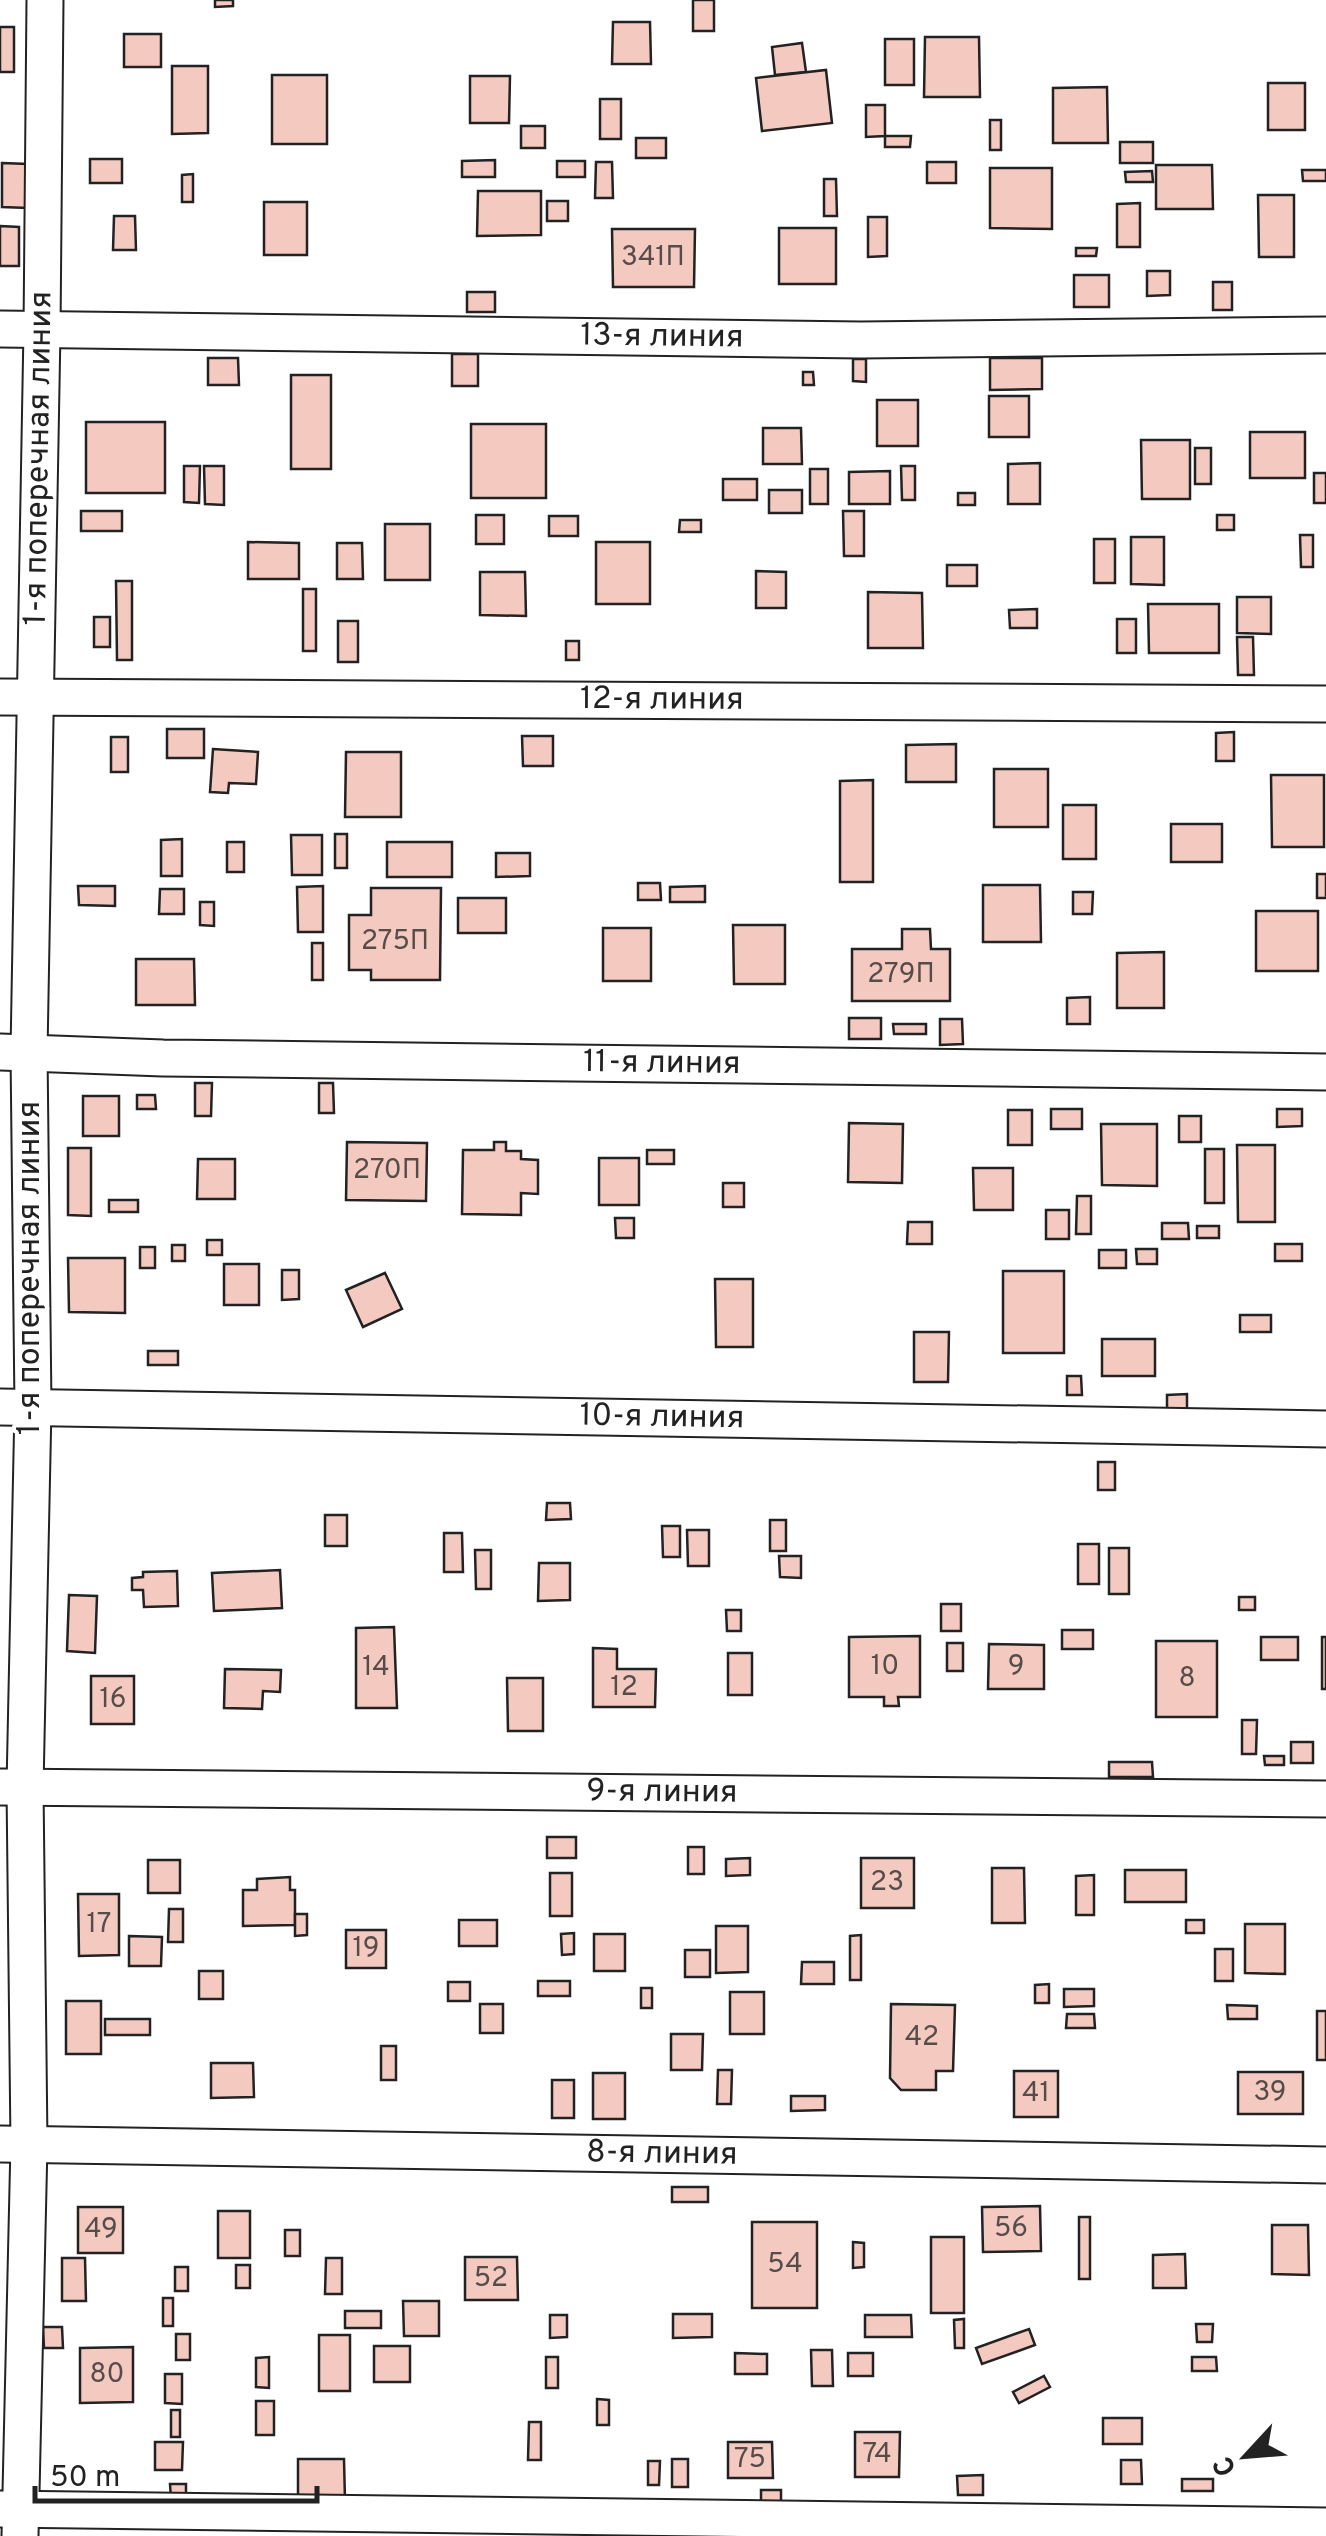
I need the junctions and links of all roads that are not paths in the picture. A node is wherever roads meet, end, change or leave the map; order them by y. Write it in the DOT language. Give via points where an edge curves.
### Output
graph roads {
  1 [pos="44,0"];
  2 [pos="0,329"];
  3 [pos="42,330"];
  4 [pos="1326,335"];
  5 [pos="17,697"];
  6 [pos="1326,704"];
  7 [pos="15,1052"];
  8 [pos="1326,1072"];
  9 [pos="16,1407"];
  10 [pos="1326,1429"];
  11 [pos="12,1787"];
  12 [pos="1326,1799"];
  13 [pos="14,2144"];
  14 [pos="1326,2165"];
  15 [pos="13,2518"];
  16 [pos="1326,2526"];
  1 -- 3 [label="street, 1-я поперечная линия"];
  2 -- 3 [label="street, 13-я линия"];
  3 -- 4 [label="street, 13-я линия" via="861,340"];
  3 -- 5 [label="street, 1-я поперечная линия"];
  5 -- 6 [label="street, 12-я линия"];
  5 -- 7 [label="street, 1-я поперечная линия"];
  7 -- 8 [label="street, 11-я линия"];
  7 -- 9 [label="street, 1-я поперечная линия"];
  9 -- 10 [label="street, 10-я линия"];
  9 -- 11 [label="street, 1-я поперечная линия"];
  11 -- 12 [label="street, 9-я линия"];
  11 -- 13 [label="street, 1-я поперечная линия"];
  13 -- 14 [label="street, 8-я линия"];
  13 -- 15 [label="street, 1-я поперечная линия"];
  15 -- 16 [label="street"];
}
